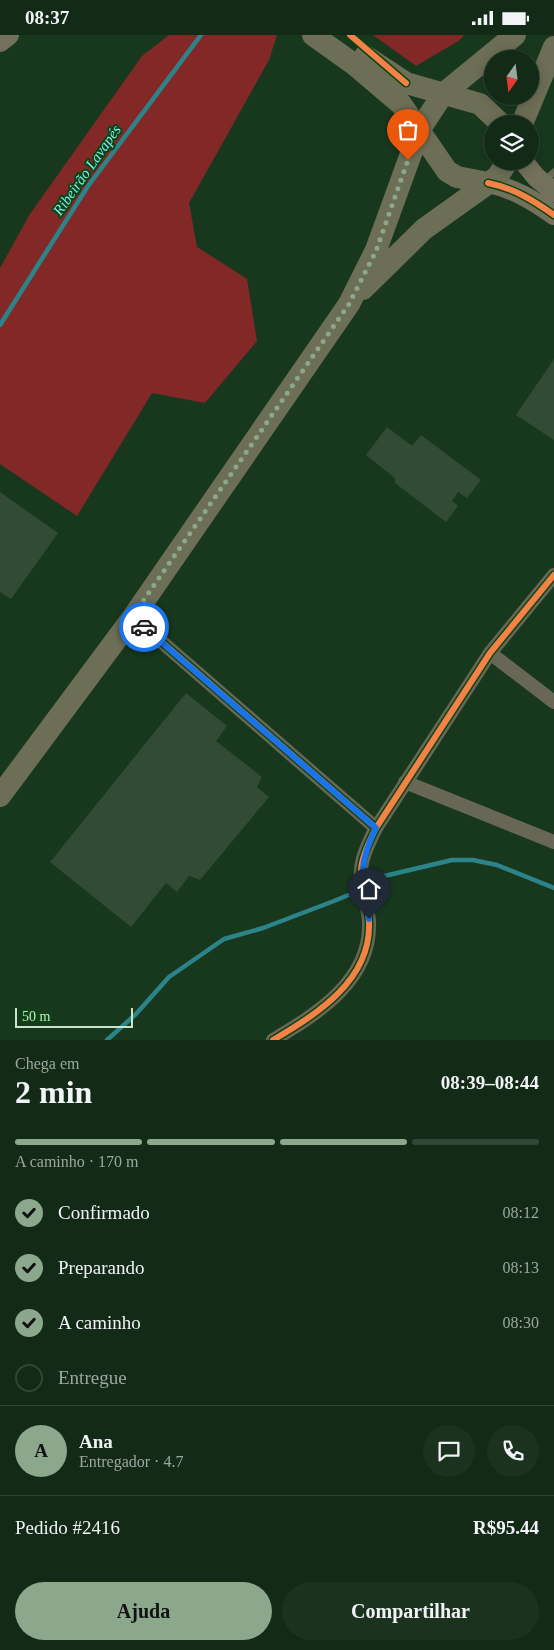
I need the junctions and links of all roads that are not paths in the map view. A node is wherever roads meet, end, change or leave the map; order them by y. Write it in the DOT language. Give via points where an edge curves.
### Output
graph roads {
  1 [pos="9,35"];
  2 [pos="313,35"];
  3 [pos="335,35"];
  4 [pos="515,35"];
  5 [pos="0,42"];
  6 [pos="554,47"];
  7 [pos="443,94"];
  8 [pos="492,115"];
  9 [pos="526,115"];
  10 [pos="420,129"];
  11 [pos="501,170"];
  12 [pos="535,170"];
  13 [pos="550,182"];
  14 [pos="488,183"];
  15 [pos="554,215"];
  16 [pos="349,304"];
  17 [pos="554,575"];
  18 [pos="132,617"];
  19 [pos="490,653"];
  20 [pos="554,702"];
  21 [pos="405,782"];
  22 [pos="0,796"];
  23 [pos="376,828"];
  24 [pos="554,842"];
  25 [pos="273,1040"];
  1 -- 5 [label="street"];
  2 -- 10 [label="main road" via="401,104"];
  3 -- 7 [label="main road" via="406,83"];
  4 -- 7 [label="main road"];
  6 -- 9 [label="main road"];
  7 -- 8 [label="main road" via="480,104"];
  7 -- 10 [label="main road"];
  10 -- 14 [label="main road" via="447,171 457,177"];
  10 -- 16 [label="main road" via="376,251"];
  11 -- 14 [label="main road"];
  12 -- 13 [label="street"];
  14 -- 15 [label="street" via="505,186"];
  14 -- 16 [label="main road" via="424,229"];
  16 -- 18 [label="main road"];
  17 -- 19 [label="street"];
  18 -- 22 [label="main road"];
  18 -- 23 [label="street"];
  19 -- 20 [label="street"];
  19 -- 21 [label="street"];
  21 -- 23 [label="street"];
  21 -- 24 [label="street"];
  23 -- 25 [label="street" via="363,858 361,878 369,932 360,965 329,1004"];
}
